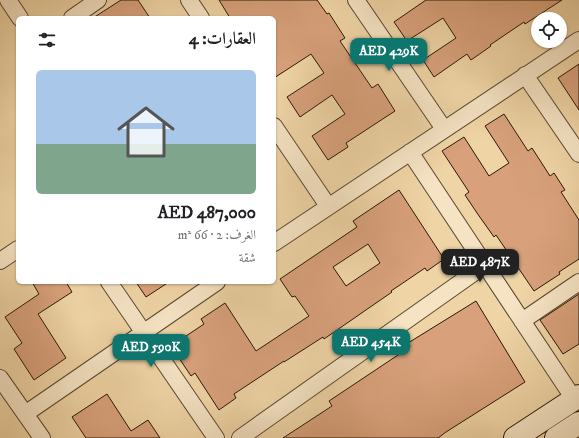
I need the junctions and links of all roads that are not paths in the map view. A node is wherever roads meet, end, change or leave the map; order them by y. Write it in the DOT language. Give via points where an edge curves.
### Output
graph roads {
  1 [pos="8,0"];
  2 [pos="98,0"];
  3 [pos="189,0"];
  4 [pos="356,0"];
  5 [pos="19,16"];
  6 [pos="75,16"];
  7 [pos="200,16"];
  8 [pos="579,40"];
  9 [pos="525,75"];
  10 [pos="276,129"];
  11 [pos="444,129"];
  12 [pos="410,152"];
  13 [pos="579,154"];
  14 [pos="328,206"];
  15 [pos="276,242"];
  16 [pos="16,250"];
  17 [pos="0,261"];
  18 [pos="484,265"];
  19 [pos="579,282"];
  20 [pos="110,284"];
  21 [pos="214,284"];
  22 [pos="522,321"];
  23 [pos="144,332"];
  24 [pos="0,378"];
  25 [pos="576,397"];
  26 [pos="25,414"];
  27 [pos="579,423"];
  28 [pos="42,438"];
  29 [pos="216,438"];
  30 [pos="240,438"];
  31 [pos="515,438"];
  32 [pos="556,438"];
  1 -- 5 [label="street"];
  2 -- 6 [label="street"];
  3 -- 7 [label="street"];
  4 -- 11 [label="street"];
  8 -- 9 [label="street"];
  9 -- 11 [label="street"];
  9 -- 13 [label="street"];
  10 -- 14 [label="street"];
  11 -- 12 [label="street"];
  12 -- 14 [label="street"];
  12 -- 18 [label="street"];
  14 -- 15 [label="street"];
  16 -- 17 [label="street"];
  18 -- 22 [label="street"];
  18 -- 30 [label="street"];
  19 -- 22 [label="street"];
  20 -- 23 [label="street"];
  21 -- 23 [label="street"];
  22 -- 25 [label="street"];
  23 -- 26 [label="street"];
  23 -- 29 [label="street"];
  24 -- 26 [label="street"];
  25 -- 31 [label="main road"];
  26 -- 28 [label="street"];
  27 -- 32 [label="main road"];
}
